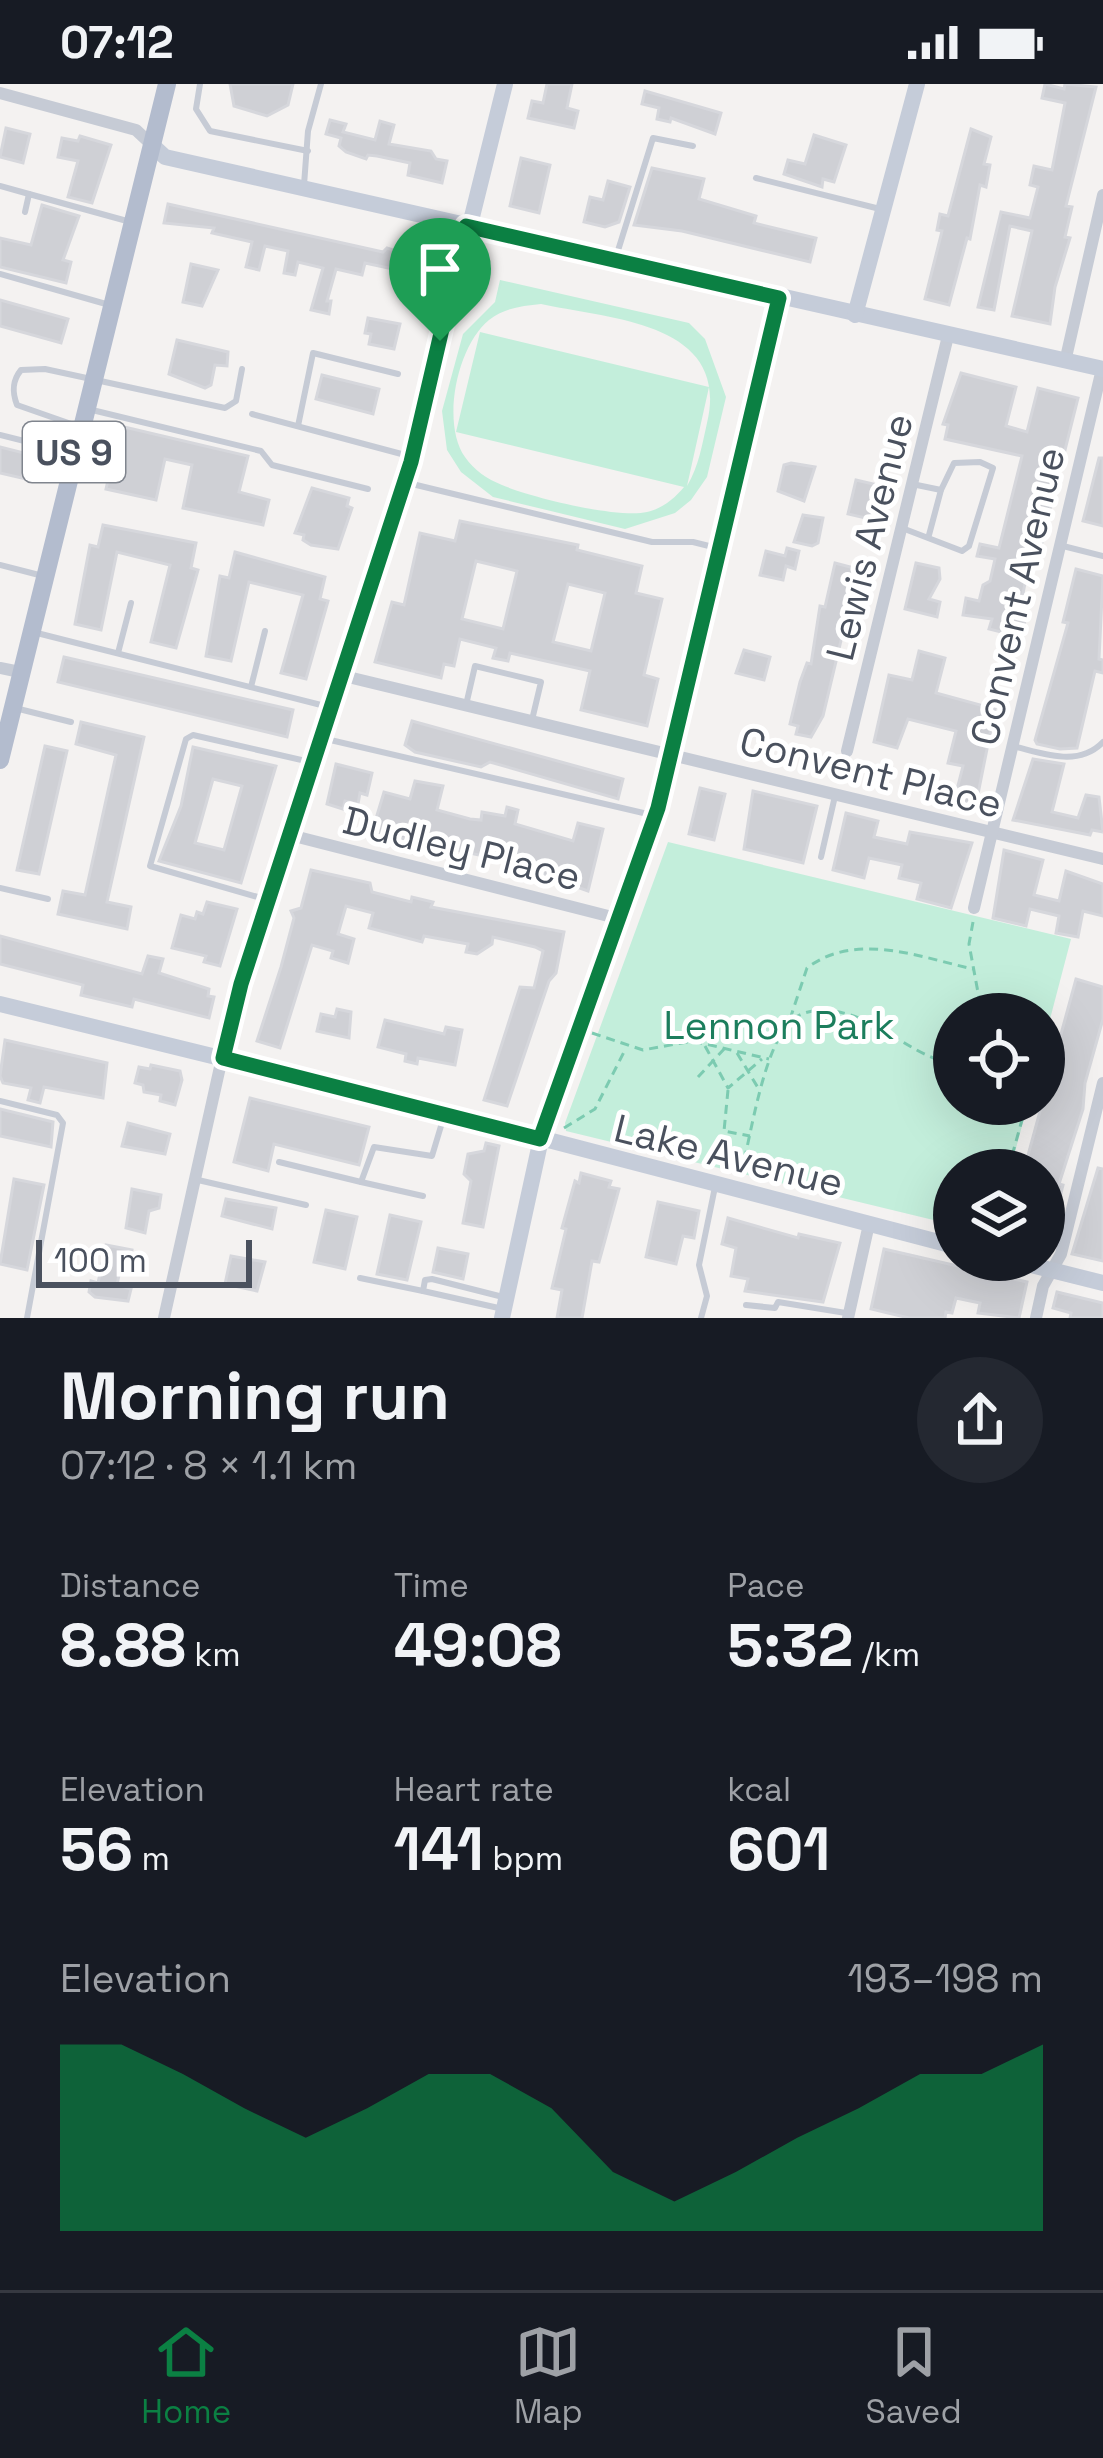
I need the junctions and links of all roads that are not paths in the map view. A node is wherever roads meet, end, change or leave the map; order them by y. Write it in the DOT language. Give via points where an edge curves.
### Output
graph roads {
  1 [pos="167,84"];
  2 [pos="200,84"];
  3 [pos="321,84"];
  4 [pos="505,84"];
  5 [pos="917,84"];
  6 [pos="0,93"];
  7 [pos="151,145"];
  8 [pos="693,146"];
  9 [pos="308,152"];
  10 [pos="756,178"];
  11 [pos="0,186"];
  12 [pos="303,189"];
  13 [pos="29,194"];
  14 [pos="1103,195"];
  15 [pos="883,210"];
  16 [pos="25,212"];
  17 [pos="131,222"];
  18 [pos="466,226"];
  19 [pos="616,260"];
  20 [pos="0,274"];
  21 [pos="779,298"];
  22 [pos="110,305"];
  23 [pos="855,315"];
  24 [pos="948,336"];
  25 [pos="1065,362"];
  26 [pos="242,369"];
  27 [pos="1102,369"];
  28 [pos="398,374"];
  29 [pos="92,379"];
  30 [pos="252,414"];
  31 [pos="82,418"];
  32 [pos="298,426"];
  33 [pos="0,435"];
  34 [pos="74,454"];
  35 [pos="412,457"];
  36 [pos="405,482"];
  37 [pos="912,484"];
  38 [pos="368,489"];
  39 [pos="941,490"];
  40 [pos="902,528"];
  41 [pos="929,535"];
  42 [pos="1059,544"];
  43 [pos="720,548"];
  44 [pos="1103,556"];
  45 [pos="0,566"];
  46 [pos="43,576"];
  47 [pos="131,603"];
  48 [pos="30,631"];
  49 [pos="265,632"];
  50 [pos="118,653"];
  51 [pos="10,670"];
  52 [pos="344,676"];
  53 [pos="250,687"];
  54 [pos="466,705"];
  55 [pos="11,708"];
  56 [pos="333,708"];
  57 [pos="532,721"];
  58 [pos="71,722"];
  59 [pos="322,738"];
  60 [pos="1103,742"];
  61 [pos="1012,746"];
  62 [pos="848,752"];
  63 [pos="671,755"];
  64 [pos="0,760"];
  65 [pos="313,763"];
  66 [pos="836,794"];
  67 [pos="656,816"];
  68 [pos="991,832"];
  69 [pos="290,836"];
  70 [pos="821,857"];
  71 [pos="1103,859"];
  72 [pos="0,888"];
  73 [pos="49,898"];
  74 [pos="269,900"];
  75 [pos="974,908"];
  76 [pos="620,919"];
  77 [pos="0,1004"];
  78 [pos="223,1058"];
  79 [pos="1103,1083"];
  80 [pos="0,1101"];
  81 [pos="445,1113"];
  82 [pos="540,1139"];
  83 [pos="279,1162"];
  84 [pos="194,1180"];
  85 [pos="361,1182"];
  86 [pos="715,1185"];
  87 [pos="423,1196"];
  88 [pos="306,1205"];
  89 [pos="869,1224"];
  90 [pos="1065,1234"];
  91 [pos="933,1241"];
  92 [pos="1065,1274"];
  93 [pos="360,1278"];
  94 [pos="1048,1281"];
  95 [pos="1103,1283"];
  96 [pos="423,1291"];
  97 [pos="746,1305"];
  98 [pos="504,1308"];
  99 [pos="849,1316"];
  100 [pos="27,1318"];
  101 [pos="164,1318"];
  102 [pos="701,1318"];
  103 [pos="1036,1318"];
  1 -- 7 [label="main road, US 9"];
  2 -- 9 [label="lane" via="196,109 210,131"];
  3 -- 9 [label="lane"];
  4 -- 18 [label="street"];
  5 -- 15 [label="street"];
  6 -- 7 [label="street" via="136,130"];
  7 -- 12 [label="street" via="165,157"];
  7 -- 17 [label="main road, US 9"];
  8 -- 19 [label="lane" via="653,138"];
  9 -- 12 [label="lane"];
  10 -- 15 [label="lane"];
  11 -- 13 [label="lane"];
  12 -- 18 [label="street"];
  13 -- 16 [label="lane"];
  13 -- 17 [label="lane"];
  14 -- 25 [label="street"];
  15 -- 23 [label="street"];
  17 -- 22 [label="main road, US 9"];
  18 -- 19 [label="street"];
  18 -- 35 [label="street"];
  19 -- 21 [label="street"];
  20 -- 22 [label="lane"];
  21 -- 23 [label="street"];
  21 -- 43 [label="street"];
  22 -- 29 [label="main road, US 9"];
  23 -- 24 [label="street"];
  24 -- 25 [label="street"];
  24 -- 37 [label="street, Lewis Avenue"];
  25 -- 27 [label="street"];
  26 -- 29 [label="lane" via="236,400 225,408"];
  27 -- 42 [label="street, Convent Avenue"];
  28 -- 32 [label="lane" via="313,353"];
  29 -- 31 [label="main road, US 9"];
  29 -- 31 [label="lane" via="45,369 15,378 17,405"];
  30 -- 32 [label="lane"];
  31 -- 34 [label="main road, US 9"];
  31 -- 38 [label="lane" via="261,451 272,465"];
  32 -- 35 [label="lane"];
  33 -- 34 [label="lane"];
  34 -- 46 [label="main road, US 9"];
  35 -- 36 [label="street"];
  36 -- 43 [label="lane" via="652,542"];
  36 -- 52 [label="street"];
  37 -- 39 [label="lane"];
  37 -- 40 [label="street, Lewis Avenue"];
  39 -- 41 [label="lane"];
  39 -- 41 [label="lane" via="958,461 995,473 969,546 936,544"];
  40 -- 41 [label="lane"];
  40 -- 62 [label="street, Lewis Avenue"];
  42 -- 44 [label="lane"];
  42 -- 61 [label="street, Convent Avenue"];
  43 -- 63 [label="street"];
  45 -- 46 [label="lane"];
  46 -- 48 [label="main road, US 9"];
  47 -- 50 [label="lane"];
  48 -- 50 [label="lane"];
  48 -- 51 [label="main road, US 9"];
  49 -- 53 [label="lane"];
  50 -- 53 [label="lane"];
  51 -- 55 [label="main road, US 9"];
  52 -- 54 [label="street, Convent Place"];
  52 -- 56 [label="street"];
  53 -- 56 [label="lane"];
  54 -- 57 [label="street, Convent Place"];
  54 -- 57 [label="lane" via="476,666 541,682"];
  55 -- 58 [label="lane"];
  55 -- 64 [label="main road, US 9"];
  56 -- 59 [label="street"];
  57 -- 63 [label="street, Convent Place"];
  59 -- 65 [label="street"];
  59 -- 67 [label="lane"];
  60 -- 61 [label="lane" via="1066,758"];
  61 -- 68 [label="street, Convent Avenue"];
  63 -- 66 [label="street, Convent Place"];
  63 -- 67 [label="street"];
  65 -- 69 [label="street"];
  65 -- 74 [label="lane" via="193,735 186,740 150,866"];
  66 -- 68 [label="street, Convent Place"];
  66 -- 70 [label="lane"];
  67 -- 76 [label="street"];
  68 -- 71 [label="street, Convent Place"];
  68 -- 75 [label="street, Convent Avenue"];
  69 -- 74 [label="street"];
  69 -- 76 [label="street, Dudley Place"];
  72 -- 73 [label="lane"];
  74 -- 78 [label="street"];
  76 -- 82 [label="street"];
  77 -- 78 [label="street, Lake Avenue"];
  78 -- 81 [label="street, Lake Avenue"];
  78 -- 84 [label="street"];
  79 -- 90 [label="street"];
  80 -- 100 [label="lane" via="63,1123"];
  81 -- 82 [label="street, Lake Avenue"];
  81 -- 85 [label="lane" via="433,1156 374,1147"];
  82 -- 86 [label="street, Lake Avenue"];
  82 -- 98 [label="street"];
  83 -- 85 [label="lane"];
  84 -- 88 [label="lane"];
  84 -- 101 [label="street"];
  85 -- 87 [label="lane"];
  86 -- 89 [label="street, Lake Avenue"];
  86 -- 102 [label="lane" via="699,1265 707,1296"];
  89 -- 91 [label="street, Lake Avenue"];
  89 -- 99 [label="street"];
  92 -- 95 [label="street"];
  93 -- 96 [label="lane"];
  94 -- 103 [label="street"];
  96 -- 98 [label="lane"];
  96 -- 98 [label="lane" via="432,1279"];
  97 -- 99 [label="lane" via="793,1303"];
}
